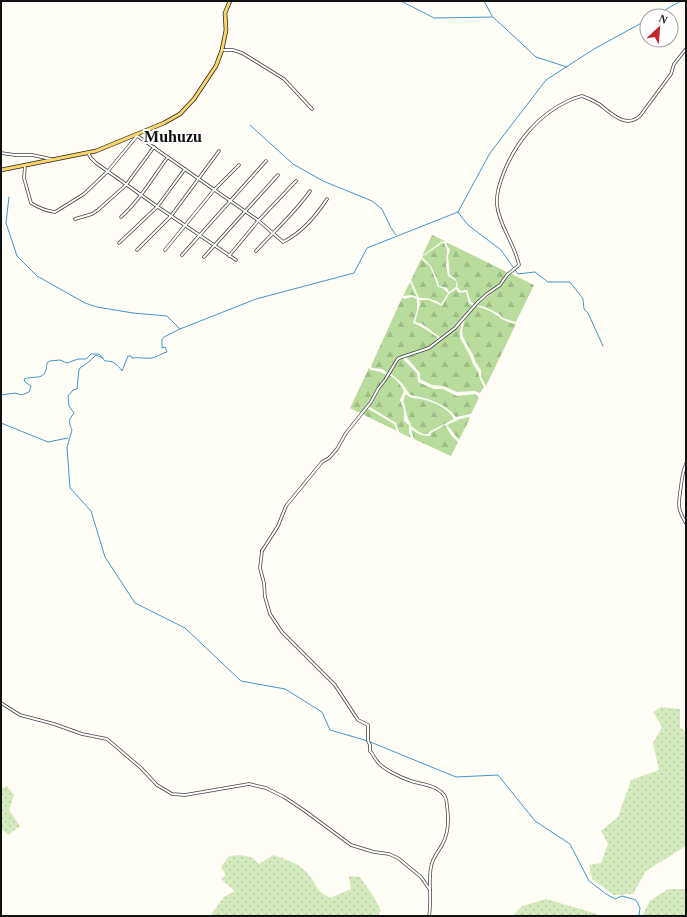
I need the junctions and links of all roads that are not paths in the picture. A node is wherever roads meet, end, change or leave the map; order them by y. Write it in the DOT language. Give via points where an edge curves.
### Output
graph roads {
  1 [pos="230,1"];
  2 [pos="686,49"];
  3 [pos="222,50"];
  4 [pos="312,109"];
  5 [pos="137,135"];
  6 [pos="154,147"];
  7 [pos="219,151"];
  8 [pos="88,152"];
  9 [pos="1,153"];
  10 [pos="168,157"];
  11 [pos="53,159"];
  12 [pos="266,161"];
  13 [pos="25,164"];
  14 [pos="239,165"];
  15 [pos="185,169"];
  16 [pos="1,170"];
  17 [pos="108,171"];
  18 [pos="278,175"];
  19 [pos="199,179"];
  20 [pos="296,181"];
  21 [pos="126,185"];
  22 [pos="214,190"];
  23 [pos="310,190"];
  24 [pos="141,195"];
  25 [pos="327,199"];
  26 [pos="230,201"];
  27 [pos="157,206"];
  28 [pos="244,211"];
  29 [pos="171,216"];
  30 [pos="121,217"];
  31 [pos="75,219"];
  32 [pos="258,221"];
  33 [pos="186,226"];
  34 [pos="272,233"];
  35 [pos="200,236"];
  36 [pos="118,243"];
  37 [pos="214,246"];
  38 [pos="137,250"];
  39 [pos="165,250"];
  40 [pos="256,250"];
  41 [pos="182,255"];
  42 [pos="229,256"];
  43 [pos="204,258"];
  44 [pos="236,260"];
  45 [pos="686,464"];
  46 [pos="686,523"];
  47 [pos="1,703"];
  48 [pos="430,890"];
  49 [pos="429,916"];
  1 -- 3 [label="main road" via="225,13 226,30"];
  2 -- 48 [label="street" via="674,64 666,82 635,120 619,120 582,96 555,108 535,124 516,147 500,185 497,200 500,218 519,265 455,328 429,348 397,360 337,449 322,462 286,506 278,526 262,551 260,572 270,614 282,632 336,685 358,720 368,725 370,751 377,762 402,778 438,789 446,797 449,815 447,830 444,842 431,866"];
  3 -- 4 [label="street" via="242,53 284,79"];
  3 -- 5 [label="main road" via="212,72 185,109 164,123"];
  5 -- 6 [label="street"];
  5 -- 8 [label="main road"];
  5 -- 17 [label="street"];
  6 -- 10 [label="street"];
  6 -- 21 [label="street"];
  7 -- 19 [label="street"];
  8 -- 11 [label="main road"];
  8 -- 17 [label="street" via="91,158"];
  9 -- 11 [label="street"];
  10 -- 15 [label="street"];
  10 -- 24 [label="street"];
  11 -- 13 [label="main road"];
  12 -- 26 [label="street"];
  13 -- 16 [label="main road"];
  13 -- 17 [label="street" via="24,178 31,203 50,212 58,211 84,194"];
  14 -- 22 [label="street"];
  15 -- 19 [label="street"];
  15 -- 27 [label="street"];
  17 -- 21 [label="street"];
  18 -- 28 [label="street"];
  19 -- 22 [label="street"];
  19 -- 29 [label="street"];
  20 -- 32 [label="street"];
  21 -- 24 [label="street"];
  21 -- 31 [label="street" via="98,210"];
  22 -- 26 [label="street"];
  22 -- 33 [label="street"];
  23 -- 34 [label="street" via="303,202"];
  24 -- 27 [label="street"];
  24 -- 30 [label="street"];
  25 -- 34 [label="street" via="312,218 290,238 283,242"];
  26 -- 28 [label="street"];
  26 -- 35 [label="street"];
  27 -- 29 [label="street"];
  27 -- 36 [label="street"];
  28 -- 32 [label="street"];
  28 -- 37 [label="street"];
  29 -- 33 [label="street"];
  29 -- 38 [label="street"];
  32 -- 34 [label="street"];
  32 -- 42 [label="street"];
  33 -- 35 [label="street"];
  33 -- 39 [label="street"];
  34 -- 40 [label="street"];
  35 -- 37 [label="street"];
  35 -- 41 [label="street"];
  37 -- 42 [label="street"];
  37 -- 43 [label="street"];
  42 -- 44 [label="street"];
  45 -- 46 [label="street" via="682,472 678,497 681,514"];
  47 -- 48 [label="street" via="20,715 107,739 157,785 172,794 185,795 249,784 266,788 284,797 351,845 398,858 414,870"];
  48 -- 49 [label="street"];
}
